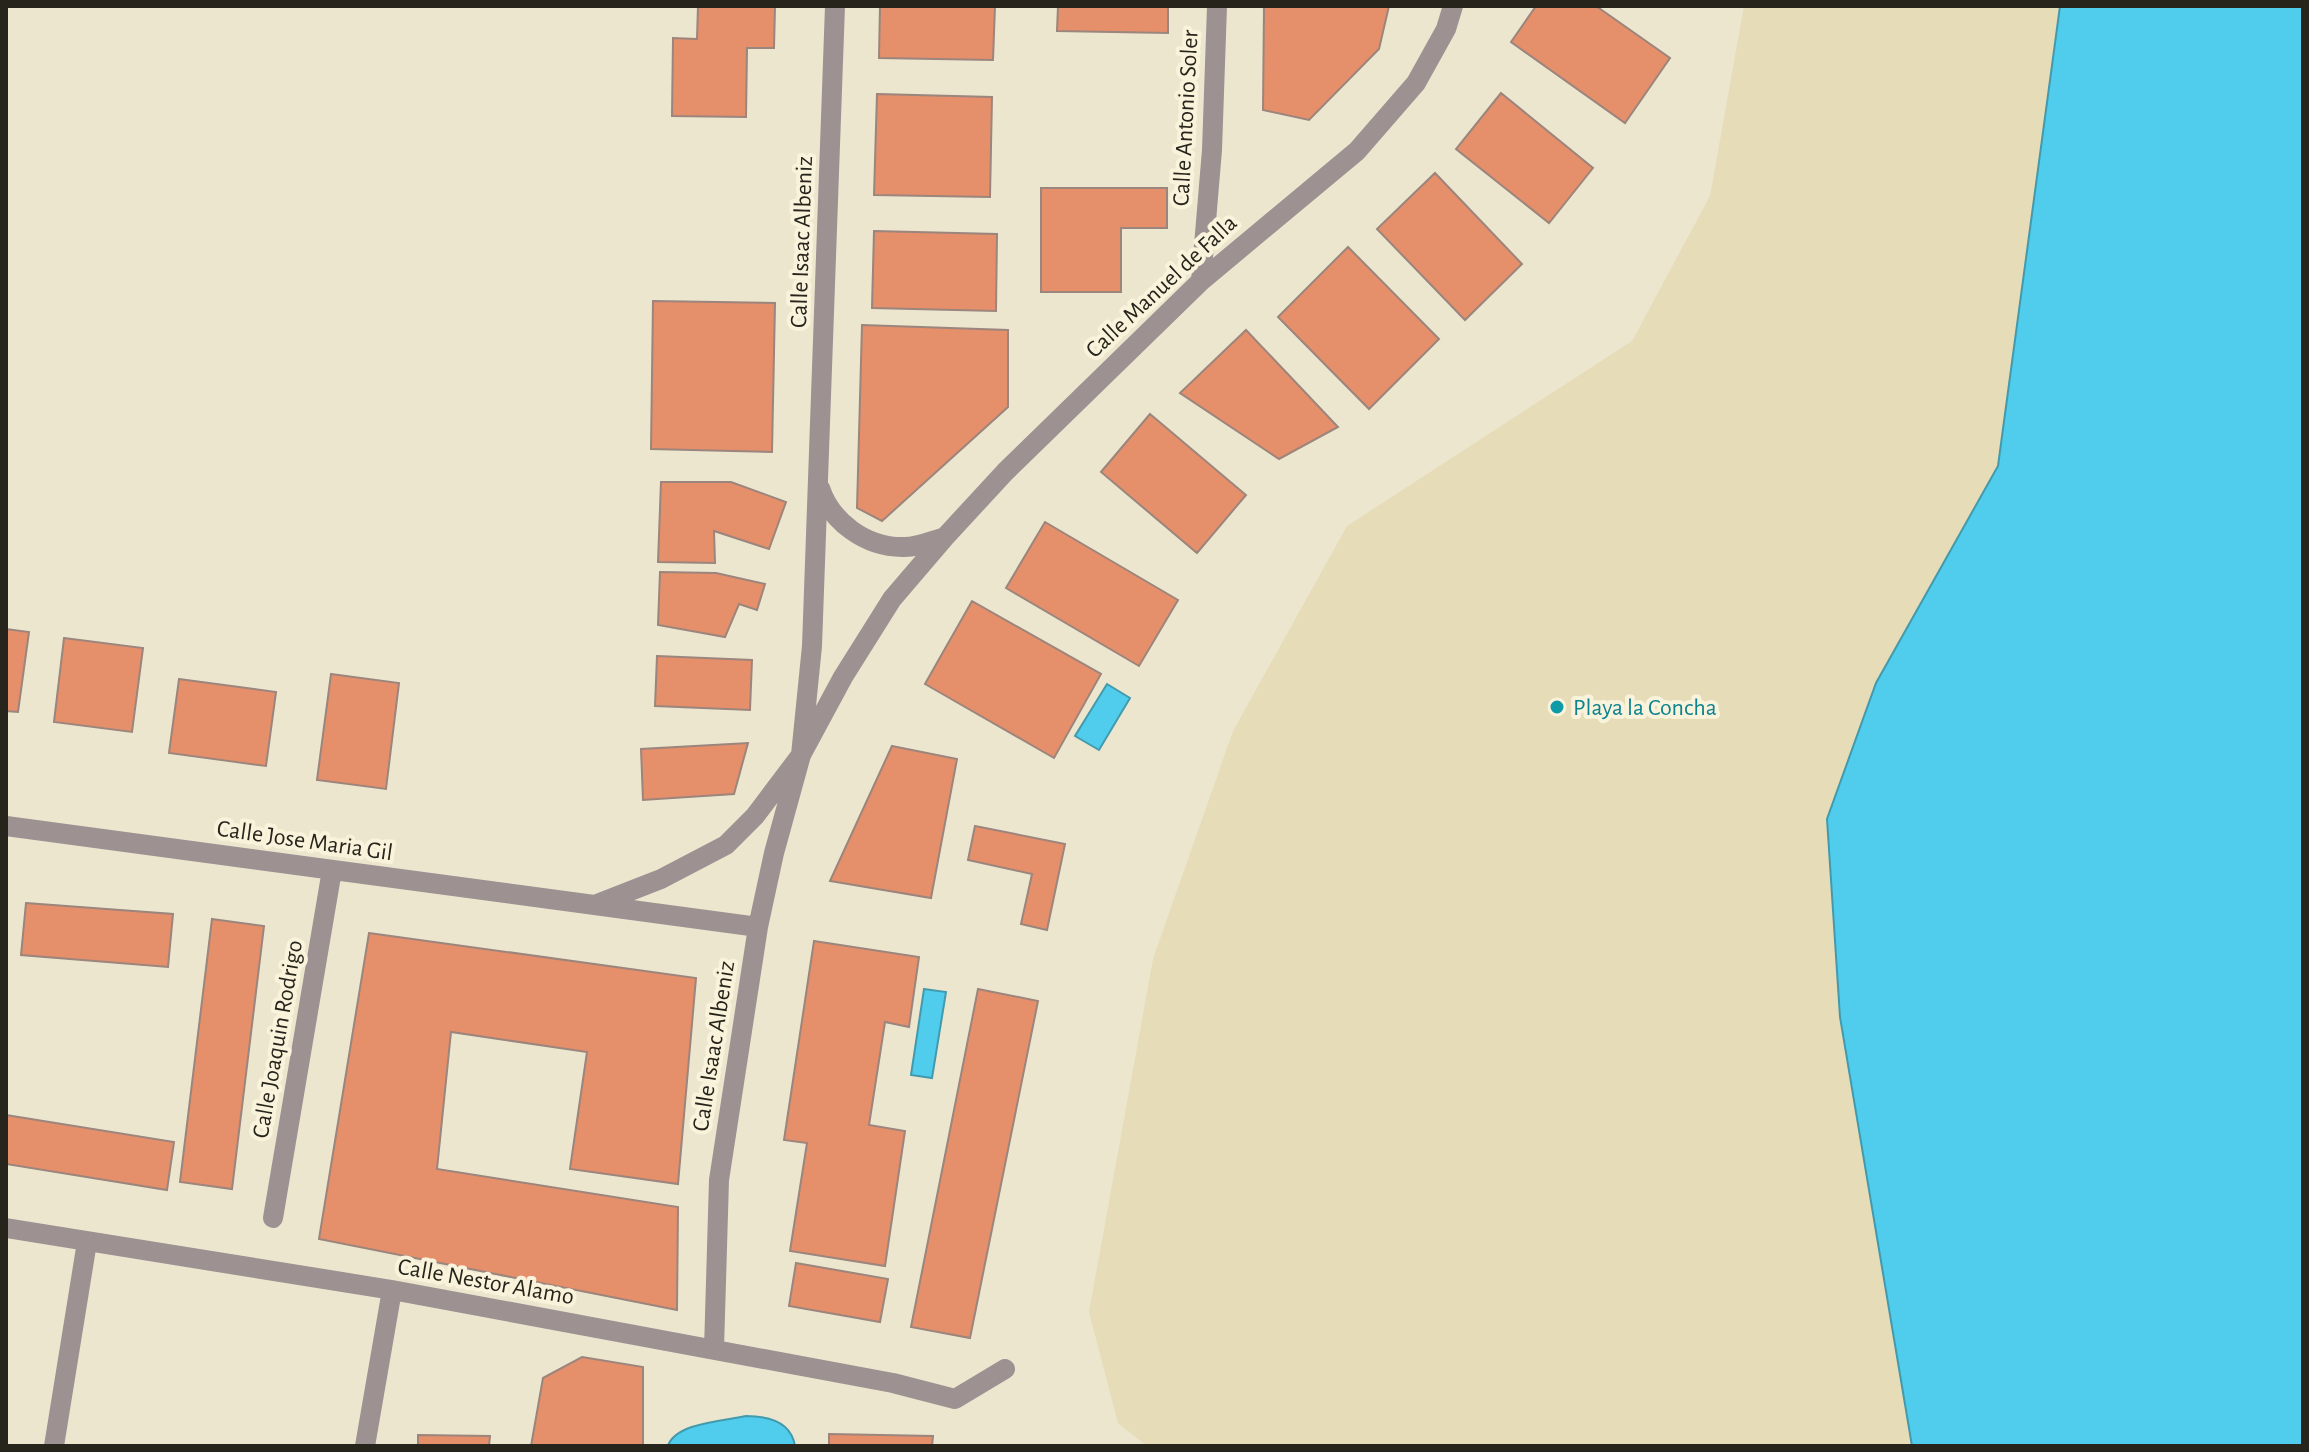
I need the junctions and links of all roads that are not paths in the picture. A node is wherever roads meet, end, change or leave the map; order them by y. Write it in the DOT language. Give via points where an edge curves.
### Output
graph roads {
  1 [pos="835,6"];
  2 [pos="1217,6"];
  3 [pos="1453,6"];
  4 [pos="1201,281"];
  5 [pos="818,480"];
  6 [pos="945,537"];
  7 [pos="892,599"];
  8 [pos="801,755"];
  9 [pos="6,826"];
  10 [pos="332,870"];
  11 [pos="597,904"];
  12 [pos="758,927"];
  13 [pos="273,1218"];
  14 [pos="6,1228"];
  15 [pos="87,1242"];
  16 [pos="392,1290"];
  17 [pos="714,1349"];
  18 [pos="1005,1369"];
  19 [pos="54,1446"];
  20 [pos="365,1446"];
  1 -- 5 [label="street, Calle Isaac Albeniz"];
  2 -- 4 [label="street, Calle Antonio Soler"];
  3 -- 4 [label="street, Calle Manuel de Falla" via="1416,83 1357,151"];
  4 -- 6 [label="street, Calle Manuel de Falla"];
  5 -- 6 [label="street, Calle Isaac Albeniz" via="832,512 867,538 902,548"];
  5 -- 8 [label="street, Calle Isaac Albeniz" via="812,646"];
  6 -- 7 [label="street, Calle Manuel de Falla"];
  7 -- 8 [label="street, Calle Isaac Albeniz"];
  8 -- 11 [label="street, Calle Jose Maria Gil" via="726,845"];
  8 -- 12 [label="street, Calle Isaac Albeniz"];
  9 -- 10 [label="street, Calle Jose Maria Gil"];
  10 -- 11 [label="street, Calle Jose Maria Gil"];
  10 -- 13 [label="street, Calle Joaquin Rodrigo"];
  11 -- 12 [label="street, Calle Jose Maria Gil"];
  12 -- 17 [label="street, Calle Isaac Albeniz" via="719,1180"];
  14 -- 15 [label="street, Calle Nestor Alamo"];
  15 -- 16 [label="street, Calle Nestor Alamo"];
  15 -- 19 [label="street"];
  16 -- 17 [label="street, Calle Nestor Alamo"];
  16 -- 20 [label="street"];
  17 -- 18 [label="street, Calle Nestor Alamo" via="955,1399"];
}
